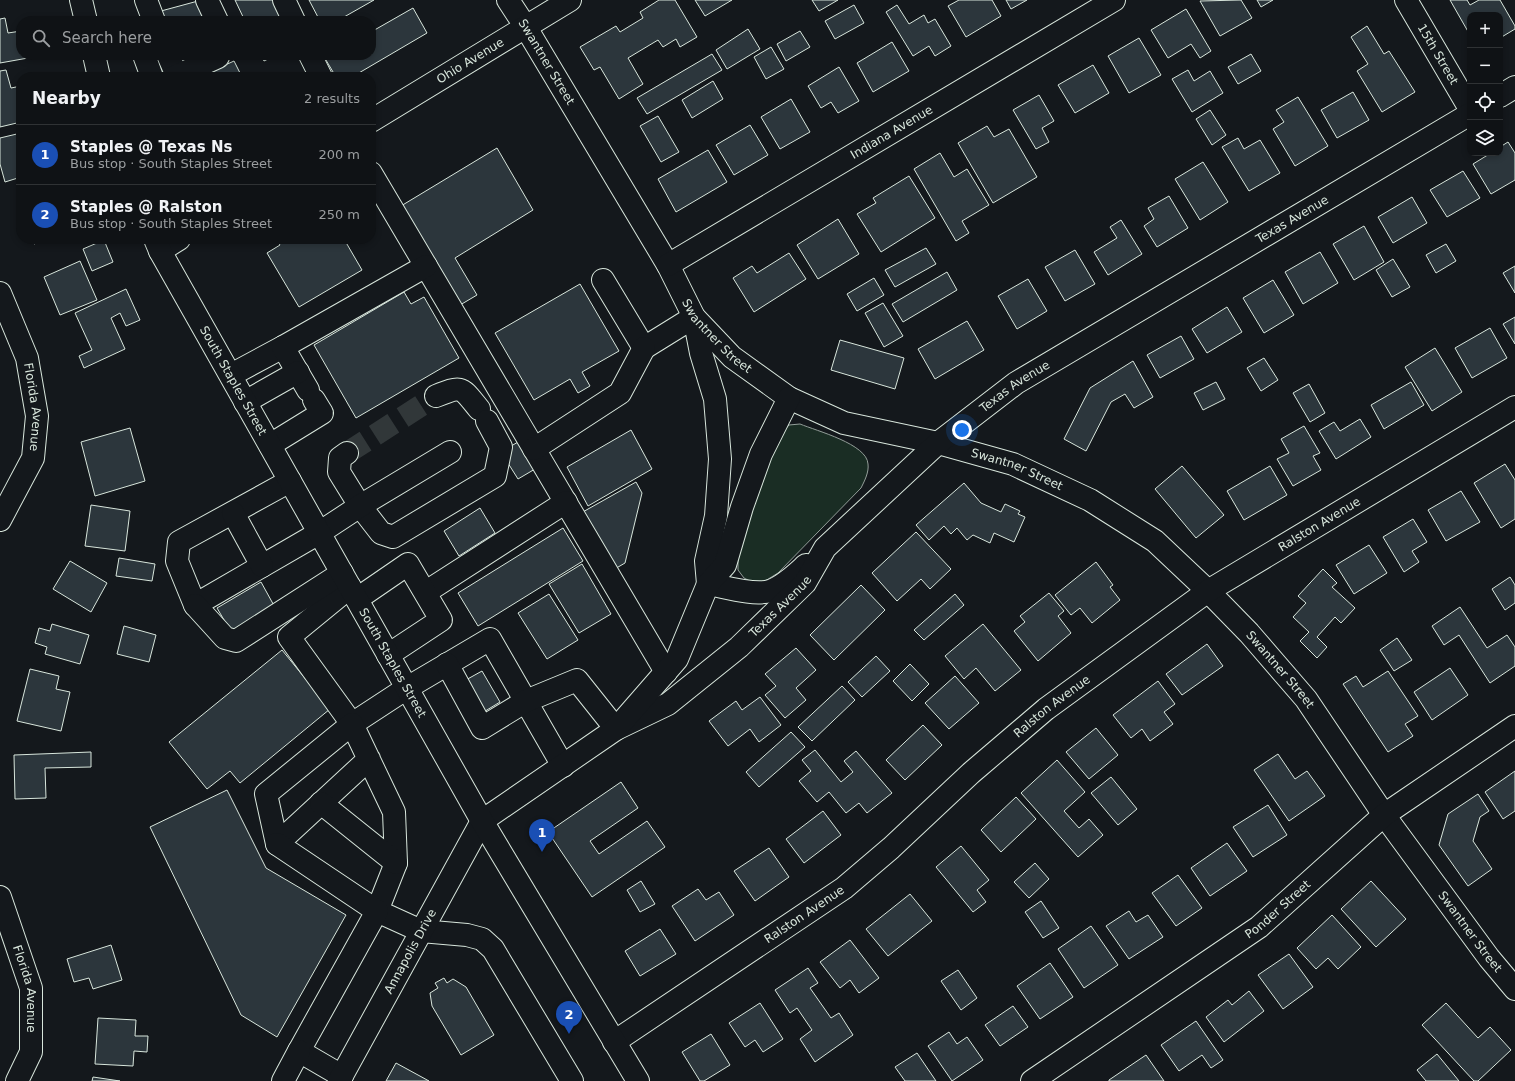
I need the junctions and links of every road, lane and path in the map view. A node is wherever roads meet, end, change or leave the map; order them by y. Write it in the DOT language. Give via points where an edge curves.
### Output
graph roads {
  1 [pos="82,0"];
  2 [pos="146,0"];
  3 [pos="207,0"];
  4 [pos="284,0"];
  5 [pos="508,0"];
  6 [pos="570,0"];
  7 [pos="1114,0"];
  8 [pos="1406,0"];
  9 [pos="85,16"];
  10 [pos="152,16"];
  11 [pos="215,16"];
  12 [pos="292,16"];
  13 [pos="525,26"];
  14 [pos="95,60"];
  15 [pos="146,60"];
  16 [pos="170,60"];
  17 [pos="211,60"];
  18 [pos="312,60"];
  19 [pos="98,72"];
  20 [pos="150,72"];
  21 [pos="174,72"];
  22 [pos="184,72"];
  23 [pos="318,72"];
  24 [pos="1515,87"];
  25 [pos="1503,94"];
  26 [pos="1467,104"];
  27 [pos="1467,116"];
  28 [pos="376,118"];
  29 [pos="376,181"];
  30 [pos="158,245"];
  31 [pos="668,265"];
  32 [pos="426,266"];
  33 [pos="603,280"];
  34 [pos="0,293"];
  35 [pos="694,317"];
  36 [pos="284,346"];
  37 [pos="644,348"];
  38 [pos="231,376"];
  39 [pos="306,387"];
  40 [pos="436,396"];
  41 [pos="789,398"];
  42 [pos="245,402"];
  43 [pos="1515,407"];
  44 [pos="938,443"];
  45 [pos="270,445"];
  46 [pos="534,449"];
  47 [pos="347,452"];
  48 [pos="450,452"];
  49 [pos="290,482"];
  50 [pos="566,502"];
  51 [pos="360,506"];
  52 [pos="233,513"];
  53 [pos="0,520"];
  54 [pos="319,533"];
  55 [pos="825,548"];
  56 [pos="262,566"];
  57 [pos="708,584"];
  58 [pos="350,586"];
  59 [pos="1208,591"];
  60 [pos="426,592"];
  61 [pos="195,605"];
  62 [pos="388,655"];
  63 [pos="447,664"];
  64 [pos="666,672"];
  65 [pos="407,688"];
  66 [pos="526,701"];
  67 [pos="352,724"];
  68 [pos="1515,726"];
  69 [pos="616,729"];
  70 [pos="368,759"];
  71 [pos="563,766"];
  72 [pos="321,803"];
  73 [pos="1384,815"];
  74 [pos="482,821"];
  75 [pos="277,844"];
  76 [pos="396,863"];
  77 [pos="0,897"];
  78 [pos="377,911"];
  79 [pos="421,931"];
  80 [pos="1515,989"];
  81 [pos="614,1042"];
  82 [pos="299,1051"];
  83 [pos="340,1078"];
  84 [pos="17,1081"];
  85 [pos="283,1081"];
  86 [pos="572,1081"];
  87 [pos="638,1081"];
  88 [pos="1032,1081"];
  1 -- 9 [label="street"];
  2 -- 10 [label="street"];
  3 -- 11 [label="street"];
  4 -- 12 [label="street"];
  5 -- 13 [label="street, Swantner Street"];
  6 -- 13 [label="street, Ohio Avenue"];
  7 -- 31 [label="street, Indiana Avenue"];
  8 -- 26 [label="street, 15th Street"];
  13 -- 28 [label="street, Ohio Avenue"];
  13 -- 31 [label="street, Swantner Street"];
  14 -- 19 [label="street"];
  15 -- 20 [label="street"];
  16 -- 21 [label="street"];
  17 -- 22 [label="street"];
  18 -- 23 [label="street"];
  24 -- 25 [label="street"];
  27 -- 44 [label="street, Texas Avenue" via="1016,383"];
  29 -- 32 [label="street"];
  30 -- 38 [label="street, South Staples Street"];
  31 -- 35 [label="street, Swantner Street"];
  32 -- 36 [label="street"];
  32 -- 46 [label="street"];
  33 -- 37 [label="street"];
  34 -- 53 [label="street, Florida Avenue" via="27,358 37,416 33,458"];
  35 -- 37 [label="street"];
  35 -- 41 [label="street, Swantner Street" via="732,357"];
  35 -- 57 [label="street, Texas Avenue" via="714,399 720,459 716,516 706,561"];
  36 -- 38 [label="street"];
  36 -- 39 [label="street"];
  37 -- 46 [label="street" via="620,393"];
  38 -- 42 [label="street, South Staples Street"];
  39 -- 42 [label="street"];
  39 -- 45 [label="street" via="322,414"];
  40 -- 51 [label="street" via="454,388 464,390 483,415 501,447 495,476 393,537 381,533"];
  41 -- 44 [label="street, Swantner Street" via="844,423"];
  41 -- 57 [label="street, Texas Avenue" via="760,454 725,565"];
  42 -- 45 [label="street, South Staples Street"];
  43 -- 59 [label="street, Ralston Avenue"];
  44 -- 55 [label="street, Texas Avenue"];
  44 -- 59 [label="street, Swantner Street" via="1013,464 1090,500 1155,541"];
  45 -- 49 [label="street, South Staples Street"];
  46 -- 50 [label="street"];
  47 -- 51 [label="street" via="340,458 339,472"];
  48 -- 51 [label="street"];
  49 -- 52 [label="street"];
  49 -- 54 [label="street, South Staples Street"];
  50 -- 60 [label="street"];
  50 -- 64 [label="street"];
  51 -- 54 [label="street"];
  52 -- 56 [label="street"];
  52 -- 61 [label="street" via="179,542 177,561"];
  54 -- 56 [label="street"];
  54 -- 58 [label="street, South Staples Street"];
  55 -- 57 [label="street" via="786,582 771,591 758,592"];
  55 -- 69 [label="street, Texas Avenue" via="805,583 738,647 668,704"];
  56 -- 61 [label="street"];
  57 -- 64 [label="street, Texas Avenue" via="678,659"];
  58 -- 60 [label="street" via="408,564"];
  58 -- 61 [label="street" via="236,641 225,638"];
  58 -- 62 [label="street, South Staples Street"];
  58 -- 67 [label="street" via="289,637"];
  59 -- 73 [label="street, Swantner Street" via="1306,699"];
  59 -- 81 [label="street, Ralston Avenue" via="1046,709 844,888"];
  60 -- 62 [label="street" via="441,620"];
  62 -- 65 [label="street, South Staples Street"];
  63 -- 65 [label="street"];
  63 -- 66 [label="street" via="490,638"];
  63 -- 66 [label="street" via="482,728"];
  64 -- 69 [label="street, Texas Avenue"];
  65 -- 67 [label="street"];
  65 -- 74 [label="street, South Staples Street"];
  66 -- 69 [label="street" via="577,680"];
  66 -- 71 [label="street"];
  67 -- 70 [label="street"];
  67 -- 75 [label="street" via="266,794"];
  68 -- 73 [label="street, Ponder Street"];
  69 -- 71 [label="street, Texas Avenue"];
  70 -- 72 [label="street"];
  70 -- 76 [label="street" via="394,812"];
  71 -- 74 [label="street, Texas Avenue"];
  72 -- 75 [label="street"];
  72 -- 76 [label="street"];
  73 -- 80 [label="street, Swantner Street" via="1489,958"];
  73 -- 88 [label="street, Ponder Street" via="1259,927"];
  74 -- 79 [label="street, Annapolis Drive"];
  74 -- 81 [label="street, South Staples Street"];
  75 -- 78 [label="street"];
  76 -- 78 [label="street"];
  77 -- 84 [label="street, Florida Avenue" via="31,988 31,1052"];
  78 -- 79 [label="street"];
  78 -- 82 [label="street"];
  79 -- 83 [label="street, Annapolis Drive"];
  79 -- 86 [label="street" via="467,935 482,939 493,949"];
  81 -- 87 [label="street, South Staples Street"];
  82 -- 83 [label="street"];
  82 -- 85 [label="street"];
}
